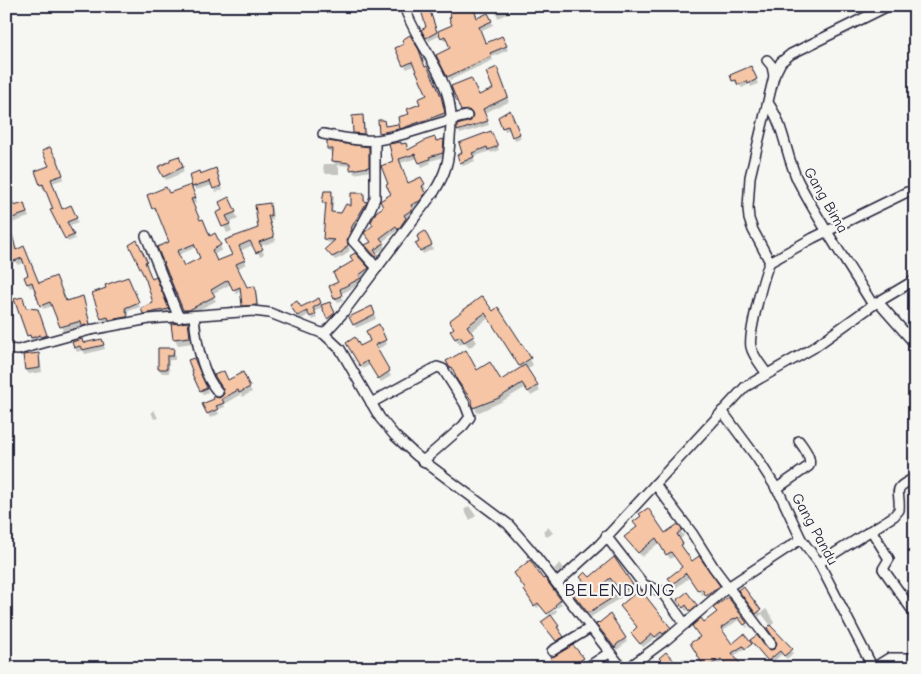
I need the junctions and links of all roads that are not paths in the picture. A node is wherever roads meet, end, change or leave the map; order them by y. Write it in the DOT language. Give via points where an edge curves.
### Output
graph roads {
  1 [pos="404,6"];
  2 [pos="886,8"];
  3 [pos="767,60"];
  4 [pos="774,76"];
  5 [pos="768,103"];
  6 [pos="467,116"];
  7 [pos="451,119"];
  8 [pos="323,134"];
  9 [pos="375,140"];
  10 [pos="907,192"];
  11 [pos="827,232"];
  12 [pos="146,236"];
  13 [pos="770,262"];
  14 [pos="377,268"];
  15 [pos="915,280"];
  16 [pos="876,304"];
  17 [pos="194,316"];
  18 [pos="179,318"];
  19 [pos="324,334"];
  20 [pos="915,344"];
  21 [pos="6,349"];
  22 [pos="767,374"];
  23 [pos="218,392"];
  24 [pos="371,403"];
  25 [pos="722,411"];
  26 [pos="799,441"];
  27 [pos="423,461"];
  28 [pos="915,478"];
  29 [pos="655,484"];
  30 [pos="776,489"];
  31 [pos="871,530"];
  32 [pos="606,536"];
  33 [pos="801,539"];
  34 [pos="819,563"];
  35 [pos="556,583"];
  36 [pos="728,587"];
  37 [pos="915,614"];
  38 [pos="685,624"];
  39 [pos="590,628"];
  40 [pos="771,644"];
  41 [pos="552,651"];
  42 [pos="609,653"];
  43 [pos="915,658"];
  44 [pos="586,668"];
  45 [pos="622,668"];
  46 [pos="628,668"];
  47 [pos="873,668"];
  1 -- 7 [label="street" via="411,26 440,75"];
  2 -- 4 [label="street" via="791,54 781,62"];
  3 -- 4 [label="street"];
  4 -- 5 [label="street"];
  5 -- 11 [label="street, Gang Bima" via="776,114 792,167"];
  5 -- 13 [label="street" via="750,177 748,208 752,230"];
  6 -- 7 [label="street"];
  7 -- 9 [label="street"];
  7 -- 14 [label="street" via="444,176"];
  8 -- 9 [label="street"];
  9 -- 14 [label="street" via="375,198 353,242"];
  10 -- 11 [label="street"];
  11 -- 13 [label="street"];
  11 -- 16 [label="street, Gang Bima"];
  12 -- 18 [label="street"];
  13 -- 22 [label="street" via="750,343"];
  14 -- 19 [label="street"];
  15 -- 16 [label="street"];
  16 -- 20 [label="street, Gang Bima"];
  16 -- 22 [label="street" via="813,348"];
  17 -- 18 [label="street"];
  17 -- 19 [label="street" via="253,311 270,313"];
  17 -- 23 [label="street" via="203,362"];
  18 -- 21 [label="street" via="149,319 90,330 18,350"];
  19 -- 24 [label="street" via="340,349"];
  22 -- 25 [label="street" via="745,387"];
  24 -- 27 [label="street" via="395,436"];
  24 -- 27 [label="street" via="437,367 443,369 470,417"];
  25 -- 29 [label="street"];
  25 -- 30 [label="street, Gang Pandu"];
  26 -- 30 [label="street" via="810,463"];
  27 -- 35 [label="street" via="508,524"];
  28 -- 31 [label="street" via="899,487 897,512"];
  29 -- 32 [label="street"];
  29 -- 36 [label="street"];
  30 -- 33 [label="street, Gang Pandu"];
  31 -- 34 [label="street"];
  31 -- 37 [label="street" via="889,559 883,569"];
  32 -- 35 [label="street"];
  32 -- 38 [label="street" via="644,585 661,591"];
  33 -- 34 [label="street, Gang Pandu"];
  33 -- 36 [label="street"];
  34 -- 47 [label="street, Gang Pandu"];
  35 -- 39 [label="street"];
  36 -- 38 [label="street"];
  36 -- 40 [label="street"];
  38 -- 46 [label="street"];
  39 -- 41 [label="street"];
  39 -- 42 [label="street"];
  42 -- 44 [label="street"];
  42 -- 45 [label="street"];
  43 -- 47 [label="street" via="889,658"];
}
